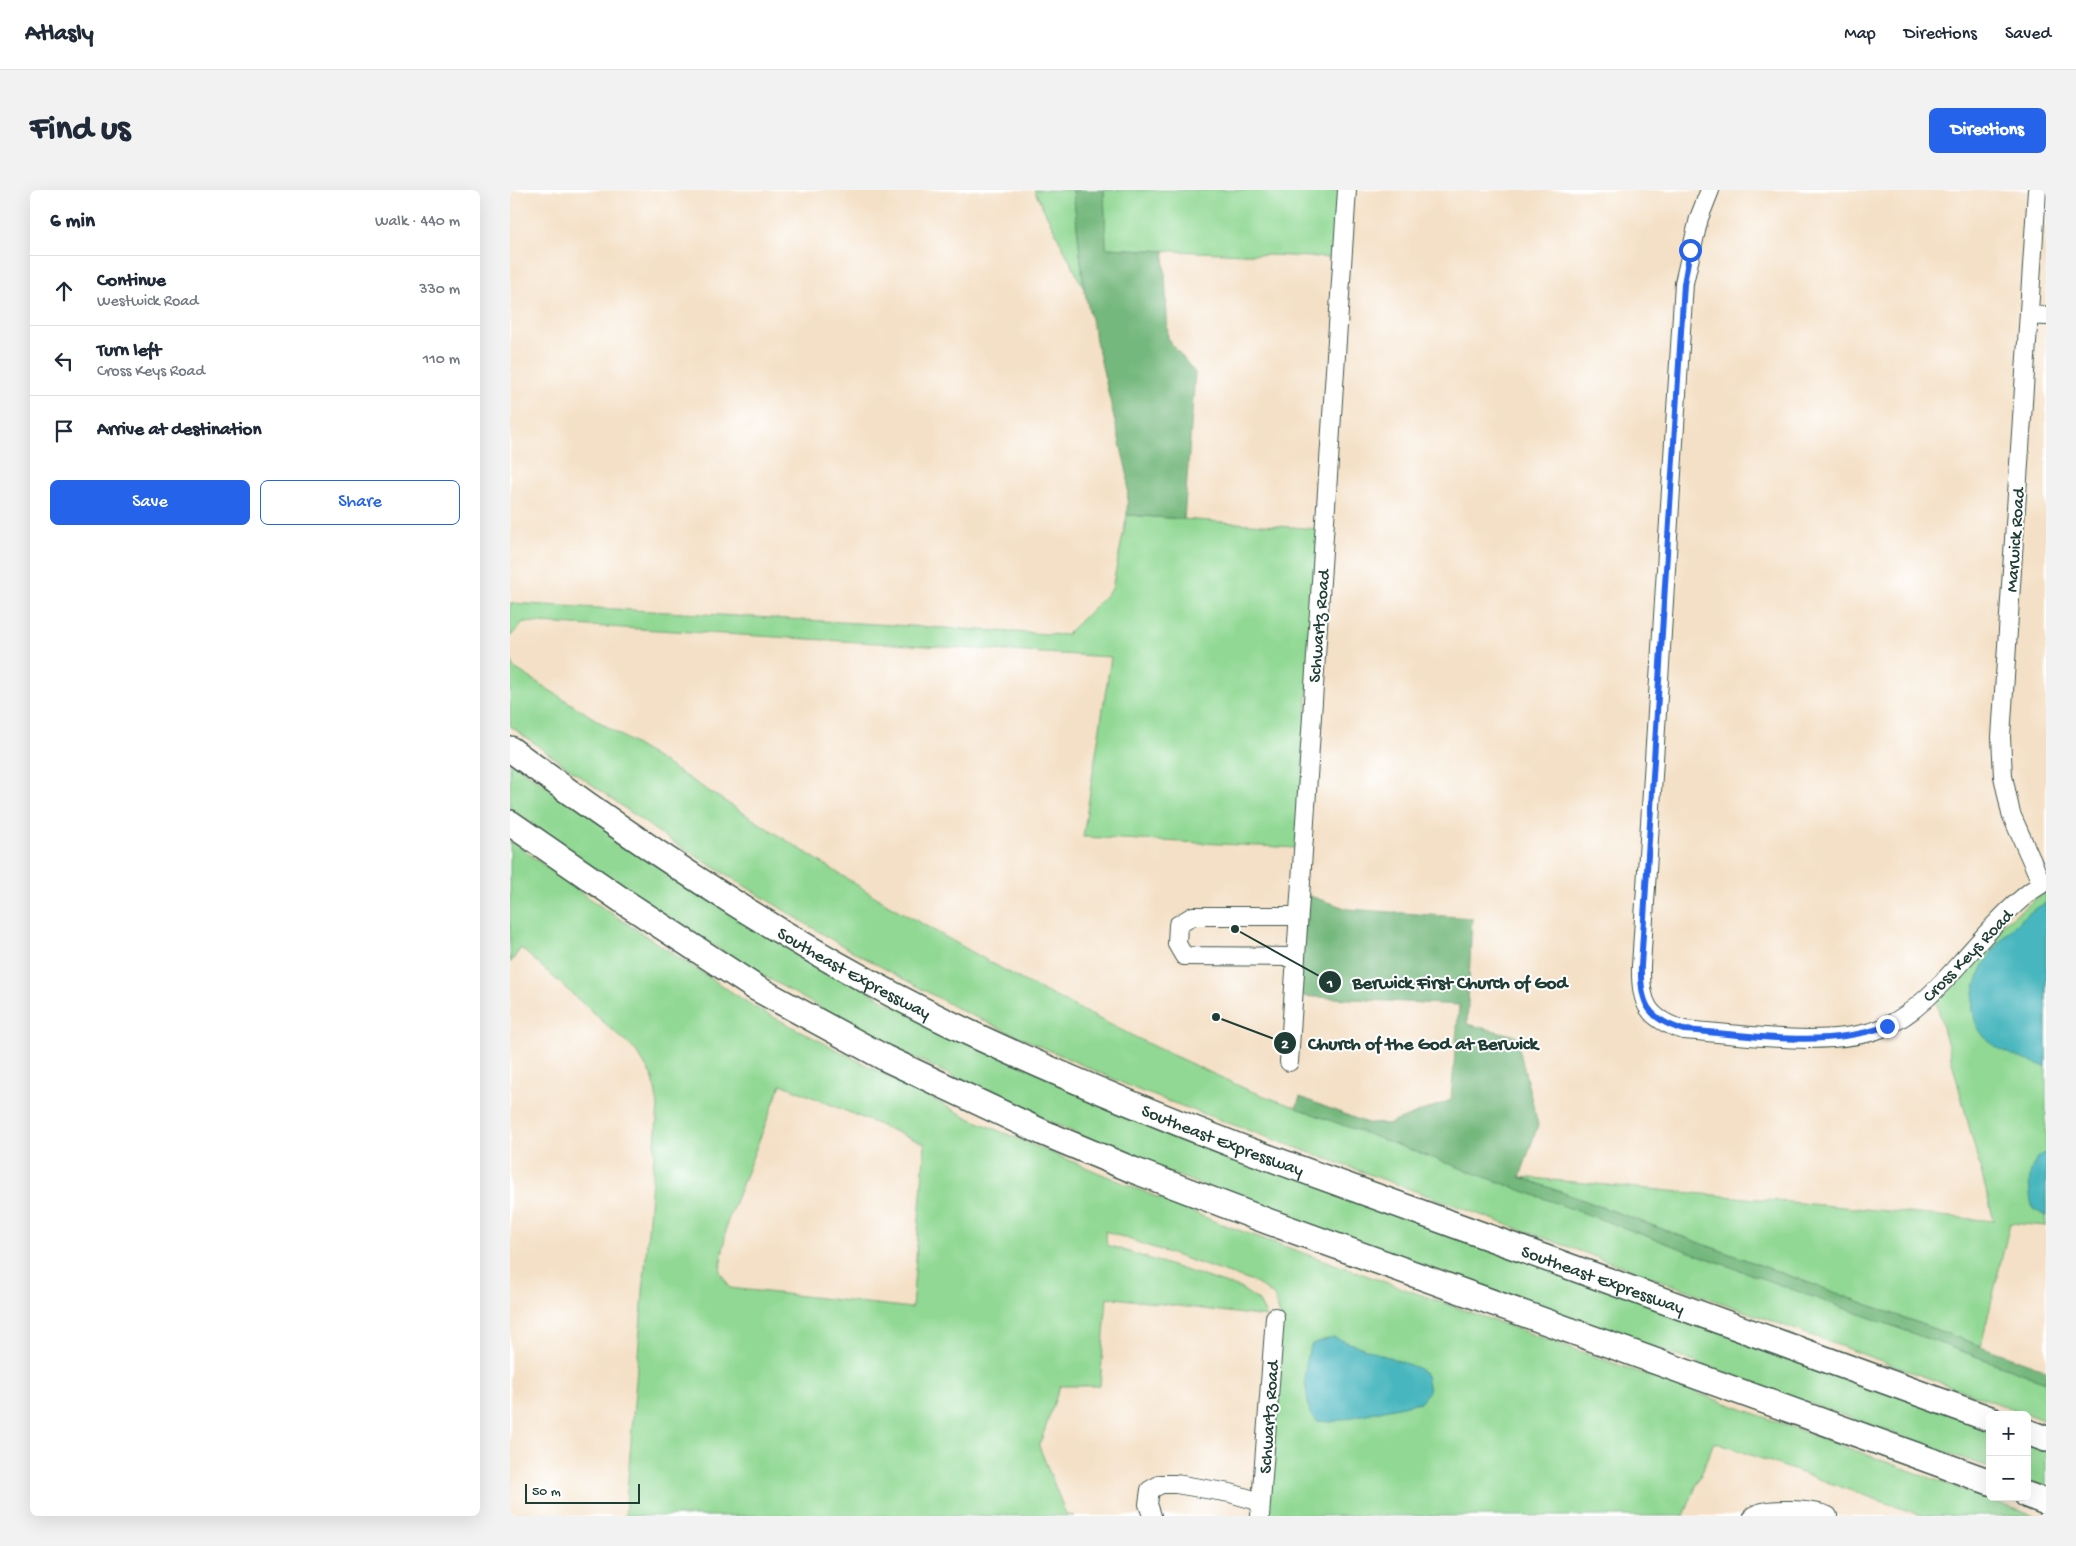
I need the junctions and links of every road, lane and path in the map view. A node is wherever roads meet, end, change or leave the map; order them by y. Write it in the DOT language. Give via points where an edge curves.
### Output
graph roads {
  1 [pos="1347,190"];
  2 [pos="1710,190"];
  3 [pos="2037,190"];
  4 [pos="2037,315"];
  5 [pos="510,749"];
  6 [pos="510,823"];
  7 [pos="2044,883"];
  8 [pos="1298,916"];
  9 [pos="1295,957"];
  10 [pos="1289,1062"];
  11 [pos="1275,1317"];
  12 [pos="1986,1417"];
  13 [pos="2031,1433"];
  14 [pos="2046,1439"];
  15 [pos="1986,1481"];
  16 [pos="2031,1496"];
  17 [pos="2046,1502"];
  18 [pos="1261,1509"];
  19 [pos="1152,1516"];
  20 [pos="1754,1516"];
  21 [pos="1828,1516"];
  1 -- 8 [label="street, Schwartz Road"];
  2 -- 7 [label="street, Cross Keys Road" via="1696,226 1684,284 1641,966 1644,1002 1653,1015 1667,1025 1684,1030 1815,1040 1868,1033 1887,1026 1915,1008 1944,982 1989,930"];
  3 -- 4 [label="street, Marwick Road"];
  4 -- 7 [label="street, Marwick Road" via="2001,737 2003,776 2011,814"];
  5 -- 12 [label="highway, Southeast Expressway" via="606,820 738,905 863,978 975,1036 1144,1110 1245,1149"];
  6 -- 15 [label="highway" via="756,988 885,1058 1044,1133 1267,1221"];
  8 -- 9 [label="street, Schwartz Road"];
  8 -- 9 [label="street" via="1193,916 1178,925 1177,944 1184,956"];
  9 -- 10 [label="street, Schwartz Road"];
  11 -- 18 [label="street, Schwartz Road"];
  13 -- 14 [label="highway"];
  16 -- 17 [label="highway"];
  18 -- 19 [label="street" via="1196,1487 1161,1484 1150,1490 1148,1504"];
  20 -- 21 [label="street" via="1777,1510"];
}
